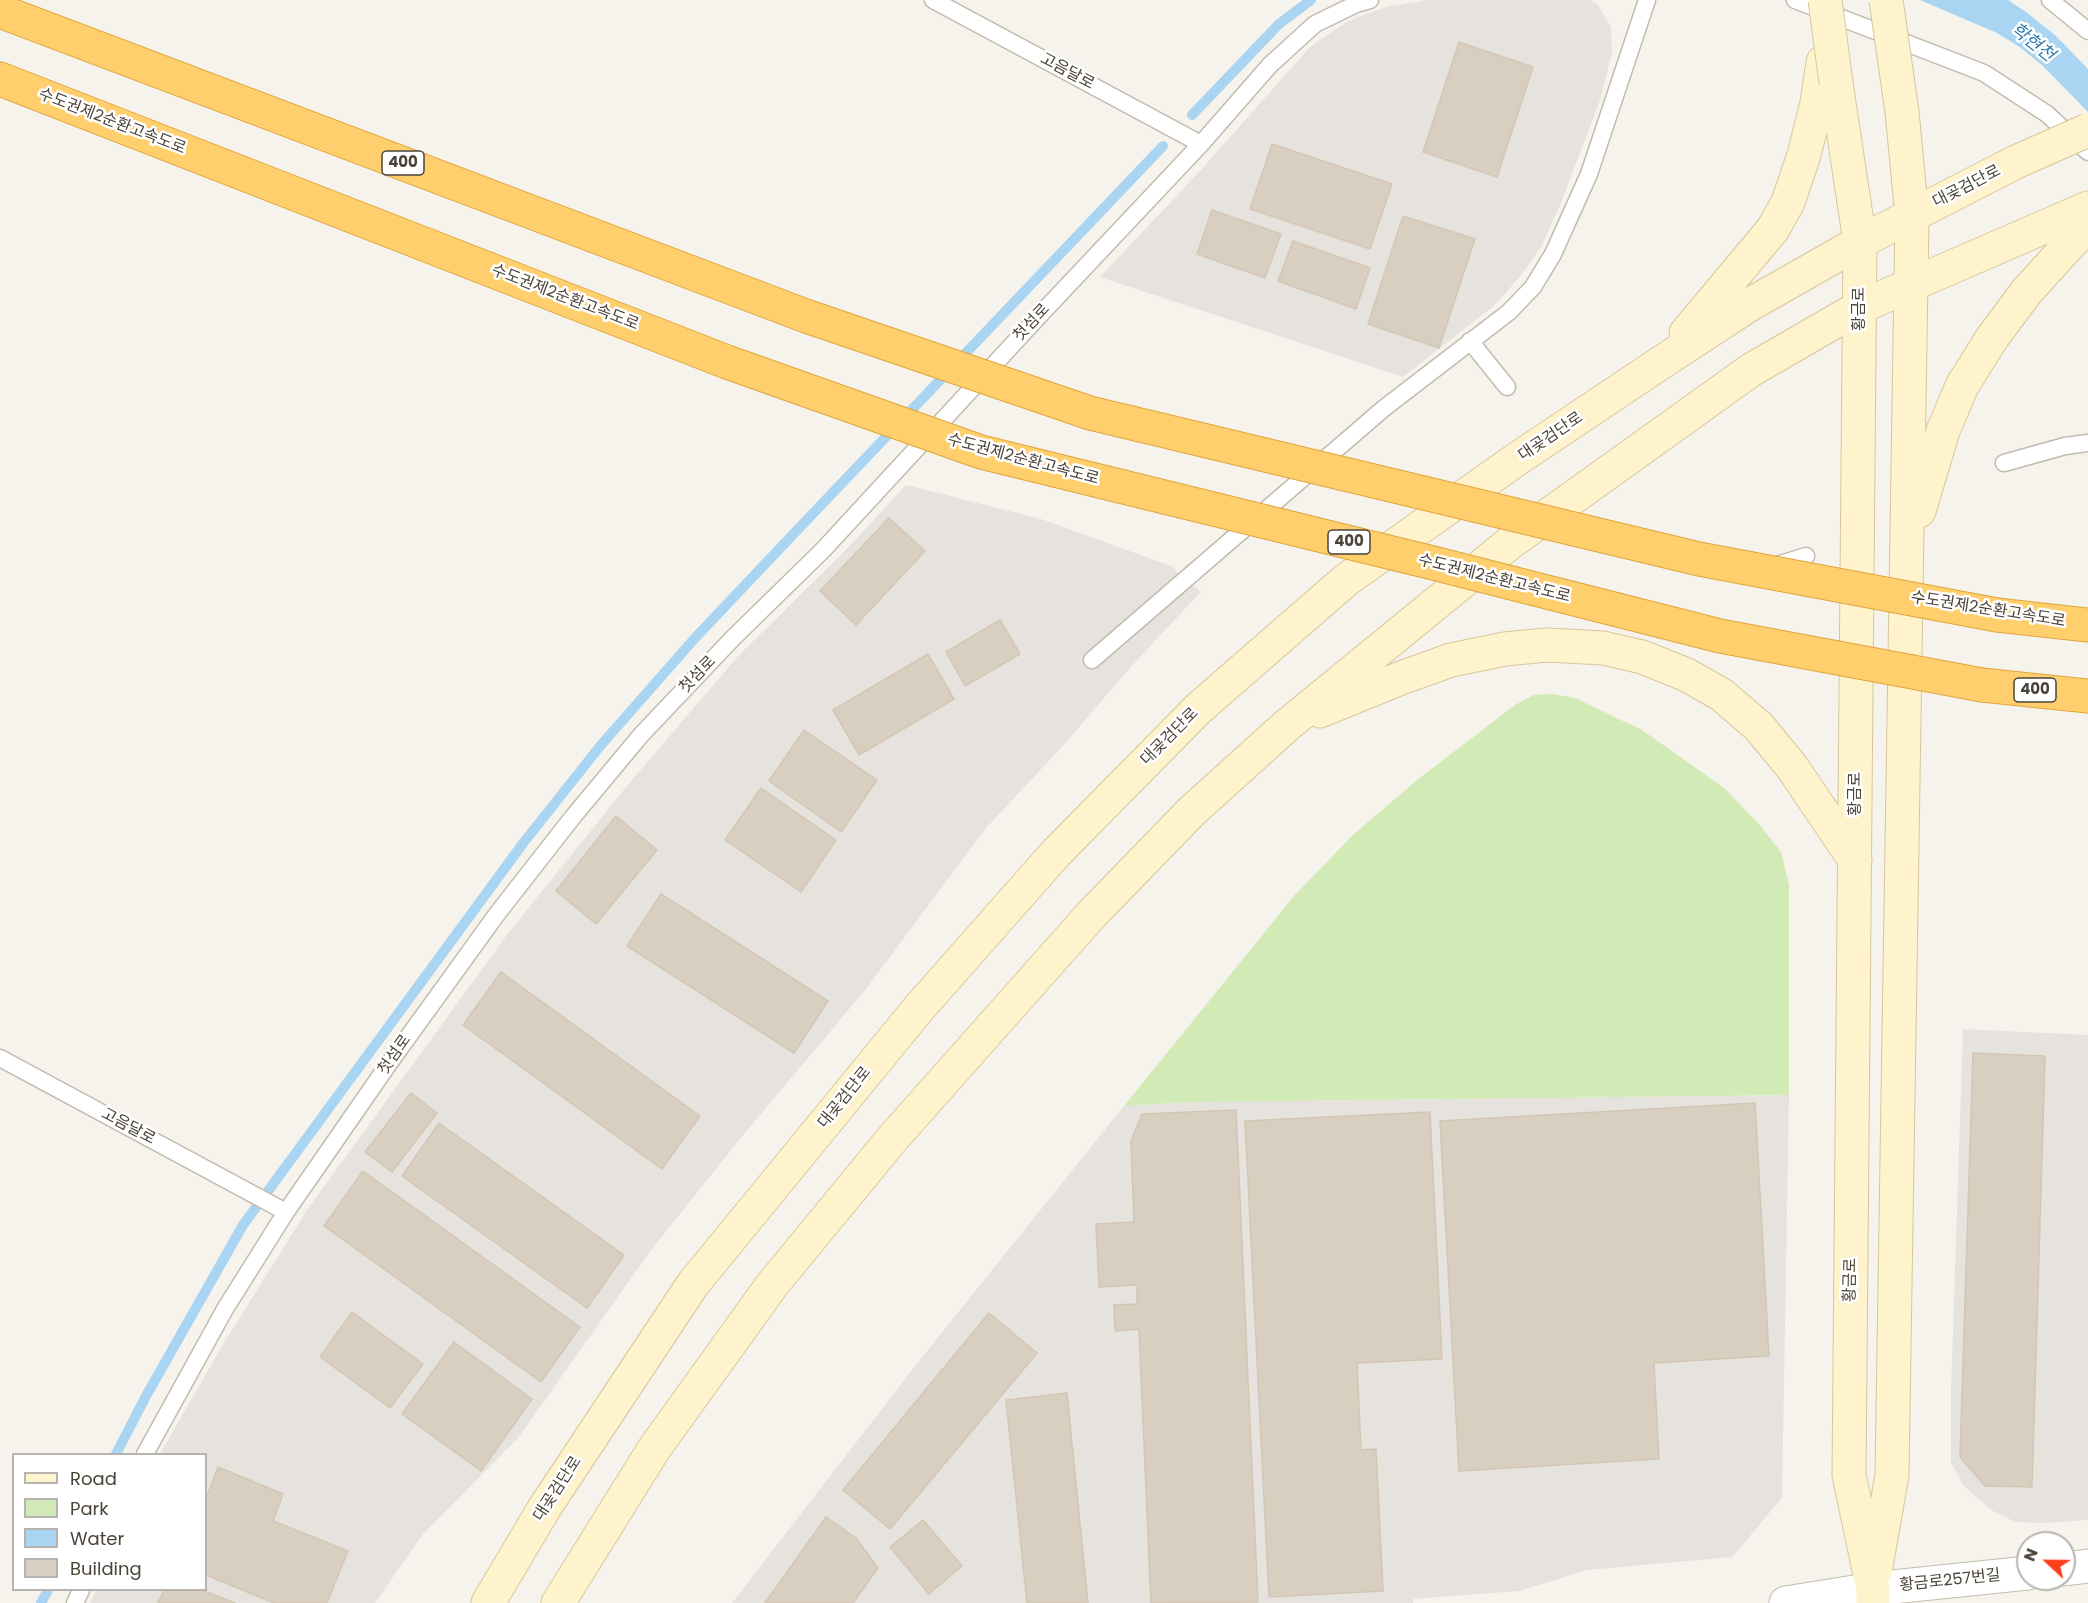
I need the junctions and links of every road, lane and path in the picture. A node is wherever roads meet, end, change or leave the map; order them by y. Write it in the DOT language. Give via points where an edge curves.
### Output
graph roads {
  1 [pos="933,0"];
  2 [pos="1370,0"];
  3 [pos="1647,0"];
  4 [pos="1794,0"];
  5 [pos="1886,0"];
  6 [pos="2050,0"];
  7 [pos="0,11"];
  8 [pos="1826,14"];
  9 [pos="2088,31"];
  10 [pos="0,79"];
  11 [pos="1826,93"];
  12 [pos="2088,130"];
  13 [pos="1201,144"];
  14 [pos="2088,152"];
  15 [pos="1912,216"];
  16 [pos="2081,221"];
  17 [pos="1860,242"];
  18 [pos="1911,284"];
  19 [pos="1860,307"];
  20 [pos="1470,341"];
  21 [pos="1662,362"];
  22 [pos="1507,387"];
  23 [pos="2088,443"];
  24 [pos="2004,463"];
  25 [pos="1632,544"];
  26 [pos="1907,550"];
  27 [pos="1806,556"];
  28 [pos="1681,571"];
  29 [pos="1703,577"];
  30 [pos="2088,625"];
  31 [pos="1092,660"];
  32 [pos="2088,696"];
  33 [pos="1286,726"];
  34 [pos="1855,860"];
  35 [pos="0,1058"];
  36 [pos="286,1212"];
  37 [pos="146,1453"];
  38 [pos="2016,1575"];
  39 [pos="1873,1596"];
  40 [pos="488,1603"];
  41 [pos="558,1603"];
  42 [pos="1786,1603"];
  1 -- 13 [label="lane, 고음달로"];
  2 -- 13 [label="lane, 첫섬로" via="1315,24 1270,65"];
  3 -- 20 [label="lane" via="1589,174 1553,254 1533,287 1509,312"];
  4 -- 14 [label="lane" via="1984,72 2047,114"];
  5 -- 15 [label="main road, bridge"];
  6 -- 9 [label="lane"];
  7 -- 30 [label="highway, 수도권제2순환고속도로 / 400, bridge" via="806,316 1090,413 1699,559 1997,615"];
  8 -- 11 [label="main road, 황금로, bridge"];
  10 -- 32 [label="highway, 수도권제2순환고속도로 / 400, bridge" via="727,362 981,452 1720,636 1982,685"];
  11 -- 17 [label="main road, 황금로"];
  11 -- 21 [label="main road" via="1788,202 1773,229"];
  12 -- 15 [label="main road, 대곶검단로, bridge"];
  13 -- 36 [label="lane, 첫섬로" via="823,550 641,735 497,914"];
  15 -- 17 [label="main road, 대곶검단로"];
  15 -- 18 [label="main road"];
  16 -- 18 [label="main road"];
  16 -- 26 [label="main road" via="1992,338 1962,386 1943,431"];
  17 -- 19 [label="main road, 황금로"];
  17 -- 21 [label="main road, 대곶검단로" via="1749,304"];
  18 -- 19 [label="main road"];
  18 -- 26 [label="main road"];
  19 -- 33 [label="main road" via="1751,370 1511,542"];
  19 -- 34 [label="main road, 황금로"];
  20 -- 22 [label="lane"];
  20 -- 31 [label="lane" via="1383,409"];
  21 -- 40 [label="main road, 대곶검단로" via="1346,580 1199,708 1056,853 919,1008 693,1284 545,1507"];
  23 -- 24 [label="lane"];
  25 -- 28 [label="lane"];
  26 -- 39 [label="main road" via="1892,1475"];
  27 -- 29 [label="lane" via="1737,578"];
  33 -- 34 [label="main road" via="1451,660 1505,649 1547,645 1603,648 1642,657 1688,675 1722,695 1759,727 1792,767"];
  33 -- 41 [label="main road" via="1191,812 1091,915 893,1138 765,1295 654,1449"];
  34 -- 39 [label="main road, 황금로" via="1849,1475"];
  35 -- 36 [label="lane, 고음달로"];
  36 -- 37 [label="lane, 첫섬로" via="225,1310"];
  38 -- 39 [label="street, 황금로257번길"];
  39 -- 42 [label="street, 황금로257번길"];
}
